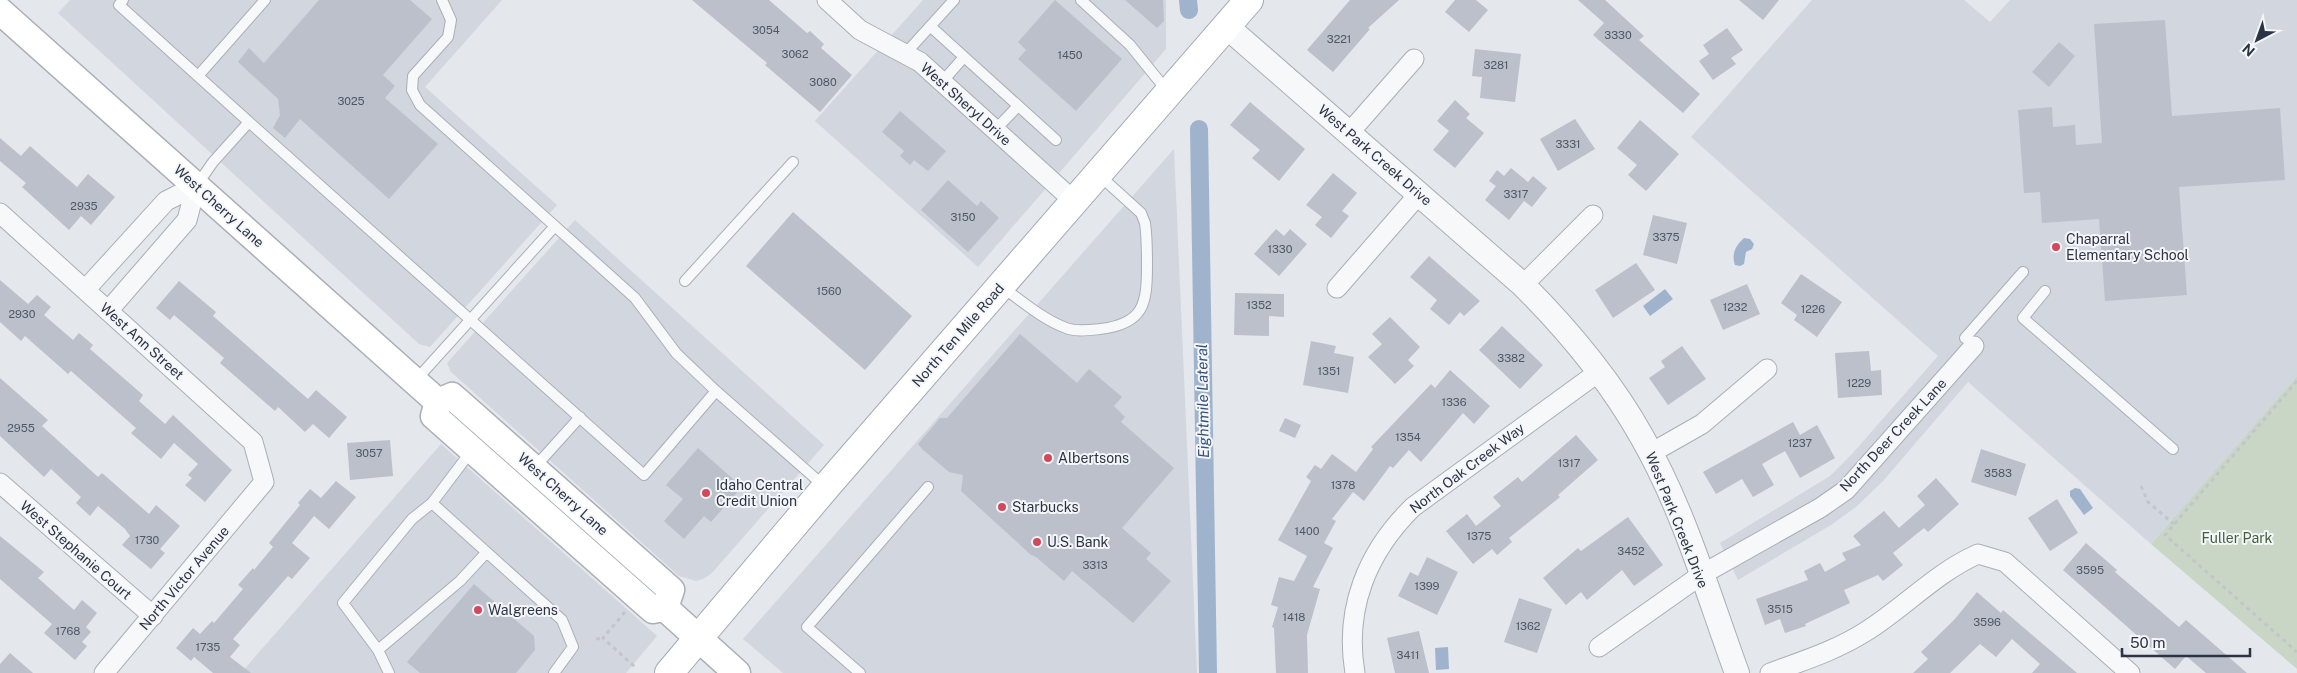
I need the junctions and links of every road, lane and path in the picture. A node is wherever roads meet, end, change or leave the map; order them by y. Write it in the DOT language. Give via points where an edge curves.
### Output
graph roads {
  1 [pos="123,0"];
  2 [pos="265,0"];
  3 [pos="442,0"];
  4 [pos="827,0"];
  5 [pos="954,0"];
  6 [pos="1080,0"];
  7 [pos="1249,0"];
  8 [pos="0,11"];
  9 [pos="930,26"];
  10 [pos="1226,26"];
  11 [pos="905,54"];
  12 [pos="964,58"];
  13 [pos="1414,59"];
  14 [pos="198,76"];
  15 [pos="942,82"];
  16 [pos="1169,93"];
  17 [pos="1018,106"];
  18 [pos="250,122"];
  19 [pos="995,130"];
  20 [pos="1350,133"];
  21 [pos="1056,140"];
  22 [pos="793,162"];
  23 [pos="1099,174"];
  24 [pos="196,186"];
  25 [pos="1419,194"];
  26 [pos="1074,202"];
  27 [pos="0,213"];
  28 [pos="1593,215"];
  29 [pos="555,226"];
  30 [pos="2023,272"];
  31 [pos="685,282"];
  32 [pos="1523,285"];
  33 [pos="1001,286"];
  34 [pos="1337,288"];
  35 [pos="86,290"];
  36 [pos="2045,291"];
  37 [pos="108,310"];
  38 [pos="470,319"];
  39 [pos="1970,342"];
  40 [pos="1767,369"];
  41 [pos="1600,371"];
  42 [pos="415,381"];
  43 [pos="2297,381"];
  44 [pos="716,391"];
  45 [pos="438,402"];
  46 [pos="580,417"];
  47 [pos="2174,449"];
  48 [pos="472,450"];
  49 [pos="1651,453"];
  50 [pos="534,468"];
  51 [pos="264,482"];
  52 [pos="0,483"];
  53 [pos="2141,486"];
  54 [pos="826,487"];
  55 [pos="928,487"];
  56 [pos="432,503"];
  57 [pos="2174,524"];
  58 [pos="486,553"];
  59 [pos="1701,576"];
  60 [pos="629,607"];
  61 [pos="665,608"];
  62 [pos="153,616"];
  63 [pos="602,638"];
  64 [pos="596,639"];
  65 [pos="699,639"];
  66 [pos="1599,647"];
  67 [pos="378,650"];
  68 [pos="2297,652"];
  69 [pos="635,667"];
  70 [pos="104,673"];
  71 [pos="390,673"];
  72 [pos="554,673"];
  73 [pos="669,673"];
  74 [pos="737,673"];
  75 [pos="860,673"];
  76 [pos="1356,673"];
  77 [pos="1737,673"];
  78 [pos="1770,673"];
  79 [pos="2129,673"];
  1 -- 14 [label="lane" via="119,5"];
  2 -- 14 [label="lane"];
  3 -- 29 [label="lane" via="450,20 448,37 413,76 412,90 420,105"];
  4 -- 11 [label="street, West Sheryl Drive" via="860,30"];
  5 -- 9 [label="lane"];
  6 -- 16 [label="lane" via="1130,45"];
  7 -- 10 [label="main road, North Ten Mile Road"];
  8 -- 24 [label="main road, West Cherry Lane"];
  9 -- 11 [label="lane"];
  9 -- 12 [label="lane"];
  10 -- 16 [label="main road, North Ten Mile Road"];
  10 -- 20 [label="street, West Park Creek Drive"];
  11 -- 15 [label="street, West Sheryl Drive" via="920,62"];
  12 -- 15 [label="lane"];
  12 -- 17 [label="lane"];
  13 -- 20 [label="street"];
  14 -- 18 [label="lane"];
  15 -- 19 [label="street, West Sheryl Drive"];
  16 -- 23 [label="main road, North Ten Mile Road"];
  17 -- 19 [label="lane"];
  17 -- 21 [label="lane"];
  18 -- 24 [label="lane"];
  18 -- 38 [label="lane"];
  19 -- 26 [label="street, West Sheryl Drive"];
  20 -- 25 [label="street, West Park Creek Drive"];
  22 -- 31 [label="lane"];
  23 -- 26 [label="main road, North Ten Mile Road"];
  23 -- 33 [label="lane" via="1141,213 1145,223 1147,291 1144,305 1122,324 1094,330 1068,330"];
  24 -- 35 [label="street" via="166,201"];
  24 -- 37 [label="street" via="187,220"];
  24 -- 42 [label="main road, West Cherry Lane"];
  25 -- 32 [label="street, West Park Creek Drive"];
  25 -- 34 [label="street"];
  26 -- 33 [label="main road, North Ten Mile Road"];
  27 -- 35 [label="street, West Ann Street"];
  28 -- 32 [label="street"];
  29 -- 38 [label="lane"];
  29 -- 44 [label="lane" via="635,298 676,353"];
  30 -- 39 [label="lane"];
  32 -- 41 [label="street, West Park Creek Drive" via="1560,322"];
  33 -- 54 [label="main road, North Ten Mile Road"];
  35 -- 37 [label="street, West Ann Street"];
  36 -- 47 [label="lane" via="2023,318"];
  37 -- 51 [label="street, West Ann Street" via="253,442"];
  38 -- 42 [label="lane"];
  38 -- 46 [label="lane"];
  39 -- 59 [label="street, North Deer Creek Lane" via="1846,490"];
  40 -- 49 [label="street" via="1702,424"];
  41 -- 49 [label="street, West Park Creek Drive"];
  41 -- 76 [label="street, North Oak Creek Way" via="1413,507 1384,538 1357,597 1352,639"];
  42 -- 45 [label="main road, West Cherry Lane"];
  43 -- 57 [label="path"];
  44 -- 46 [label="lane" via="644,475"];
  44 -- 54 [label="lane"];
  45 -- 48 [label="main road, West Cherry Lane" via="434,416"];
  45 -- 50 [label="main road, West Cherry Lane" via="452,396"];
  46 -- 50 [label="lane"];
  48 -- 56 [label="lane"];
  48 -- 61 [label="main road, West Cherry Lane" via="653,610"];
  49 -- 59 [label="street, West Park Creek Drive" via="1676,507"];
  50 -- 61 [label="main road, West Cherry Lane" via="671,590"];
  51 -- 62 [label="street, North Victor Avenue"];
  52 -- 62 [label="street, West Stephanie Court"];
  53 -- 57 [label="path" via="2148,502"];
  54 -- 65 [label="main road, North Ten Mile Road"];
  55 -- 75 [label="lane" via="807,627"];
  56 -- 58 [label="lane"];
  56 -- 67 [label="lane" via="412,519 343,603"];
  57 -- 68 [label="path" via="2165,535"];
  58 -- 67 [label="lane" via="460,581"];
  58 -- 72 [label="lane" via="562,620 573,647"];
  59 -- 66 [label="street, North Deer Creek Lane"];
  59 -- 77 [label="street, West Park Creek Drive"];
  60 -- 63 [label="path"];
  61 -- 65 [label="main road, West Cherry Lane"];
  62 -- 70 [label="street, North Victor Avenue"];
  63 -- 64 [label="path"];
  63 -- 69 [label="path"];
  65 -- 73 [label="main road, North Ten Mile Road"];
  65 -- 74 [label="main road, West Cherry Lane"];
  67 -- 71 [label="lane"];
  78 -- 79 [label="street" via="1849,642 1955,564 1978,554 2005,562"];
}
